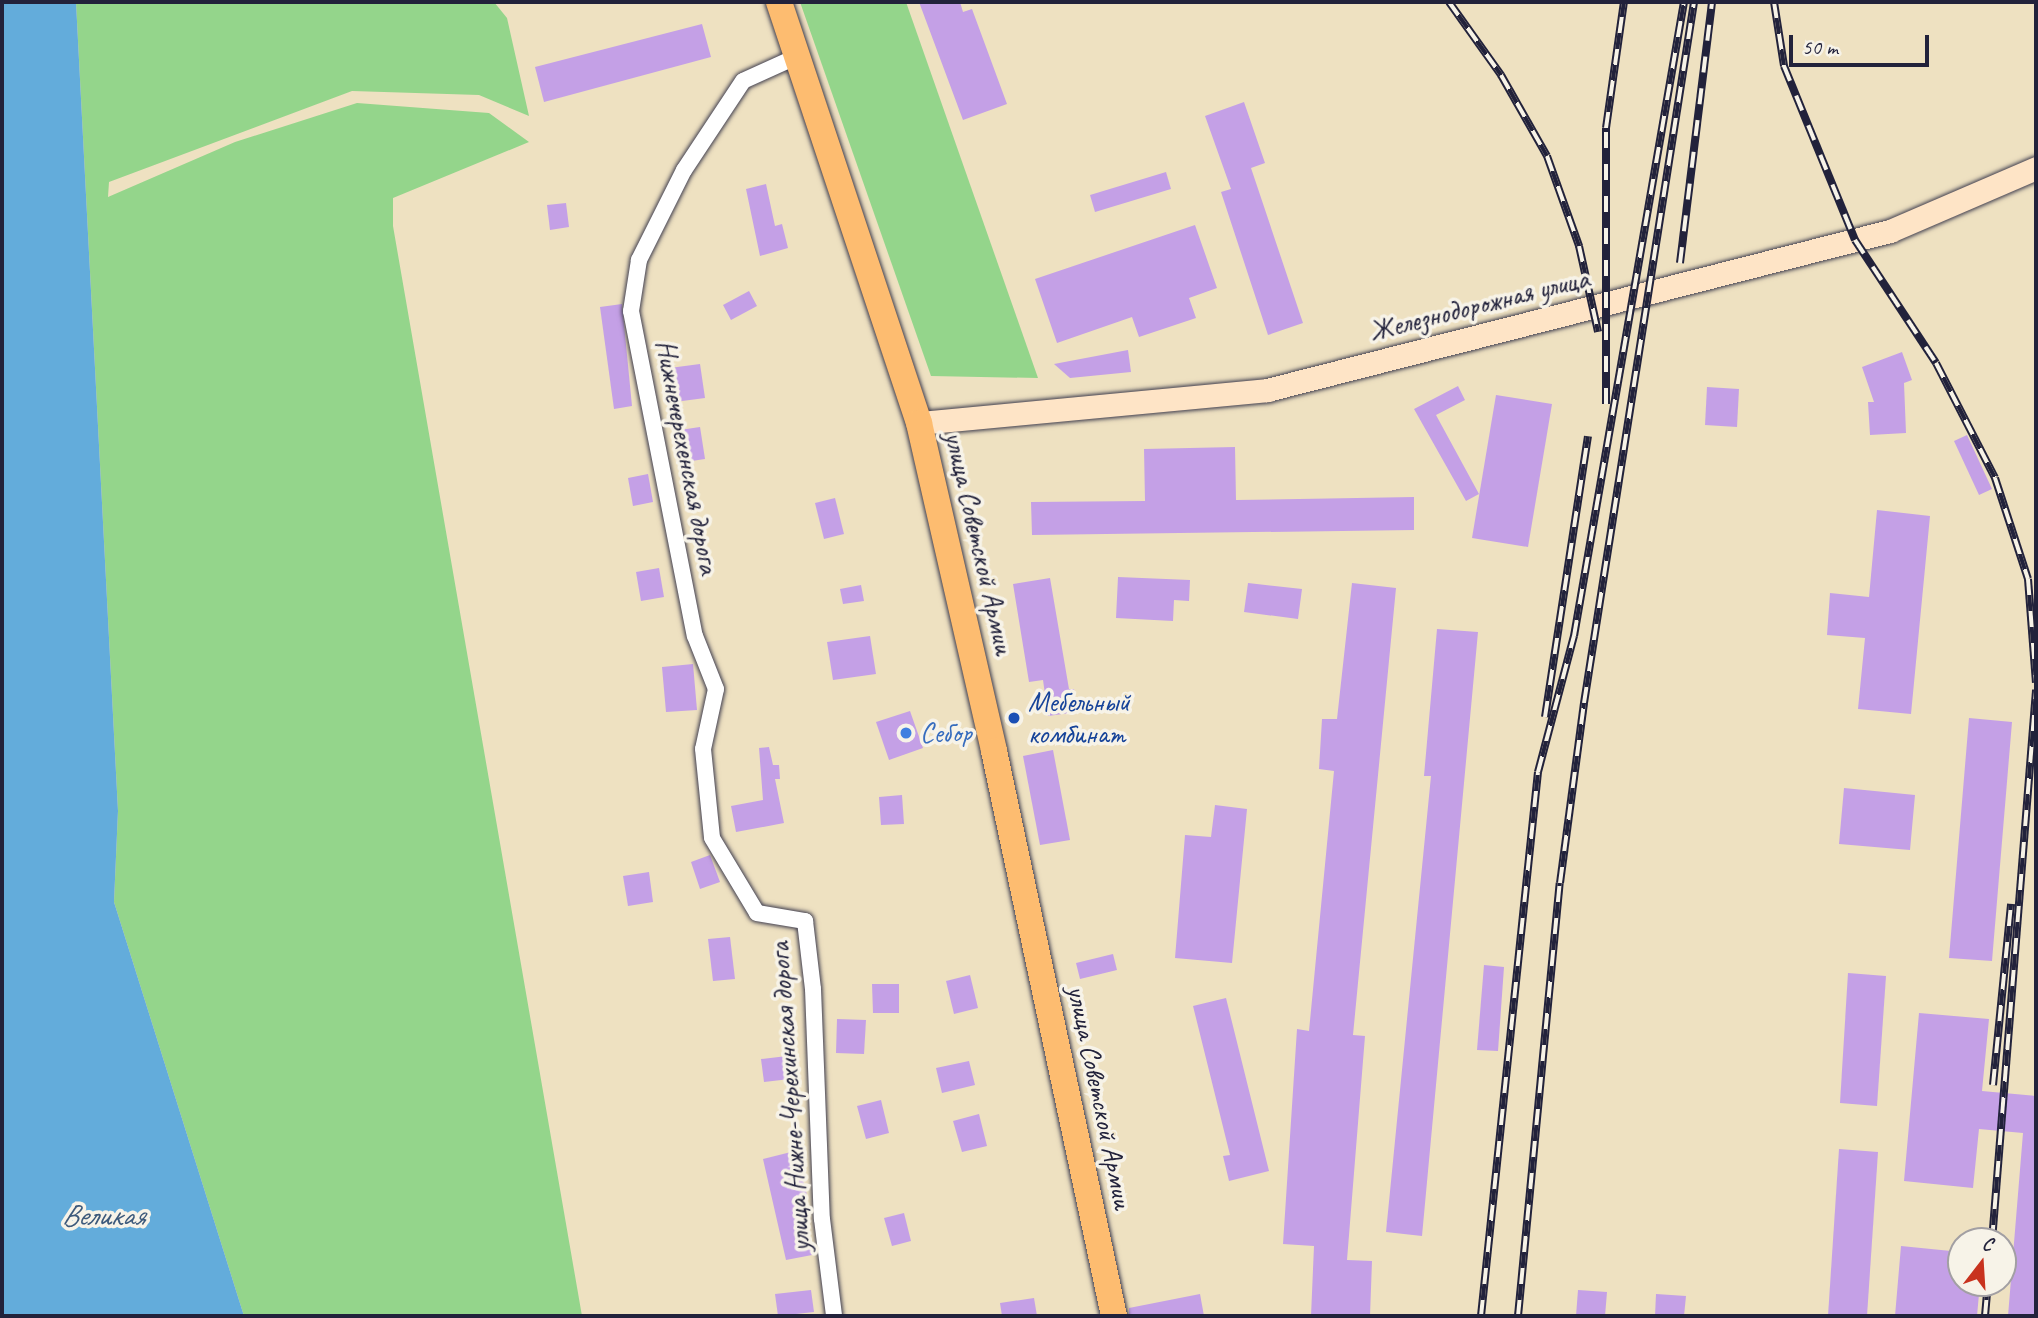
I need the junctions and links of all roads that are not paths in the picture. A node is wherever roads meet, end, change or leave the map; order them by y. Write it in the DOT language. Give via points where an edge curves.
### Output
graph roads {
  1 [pos="779,2"];
  2 [pos="798,56"];
  3 [pos="2036,168"];
  4 [pos="919,423"];
  5 [pos="757,913"];
  6 [pos="834,1316"];
  7 [pos="1114,1316"];
  1 -- 2 [label="main road, улица Советской Армии"];
  2 -- 4 [label="main road, улица Советской Армии"];
  2 -- 5 [label="street, Нижнечерехенская дорога" via="743,81 684,170 639,260 631,311 695,636 716,689 704,749 712,838"];
  3 -- 4 [label="street, Железнодорожная улица" via="1890,231 1267,390"];
  4 -- 7 [label="main road, улица Советской Армии" via="995,751"];
  5 -- 6 [label="street, улица Нижне-Черехинская дорога" via="805,922 814,989 822,1219"];
}
